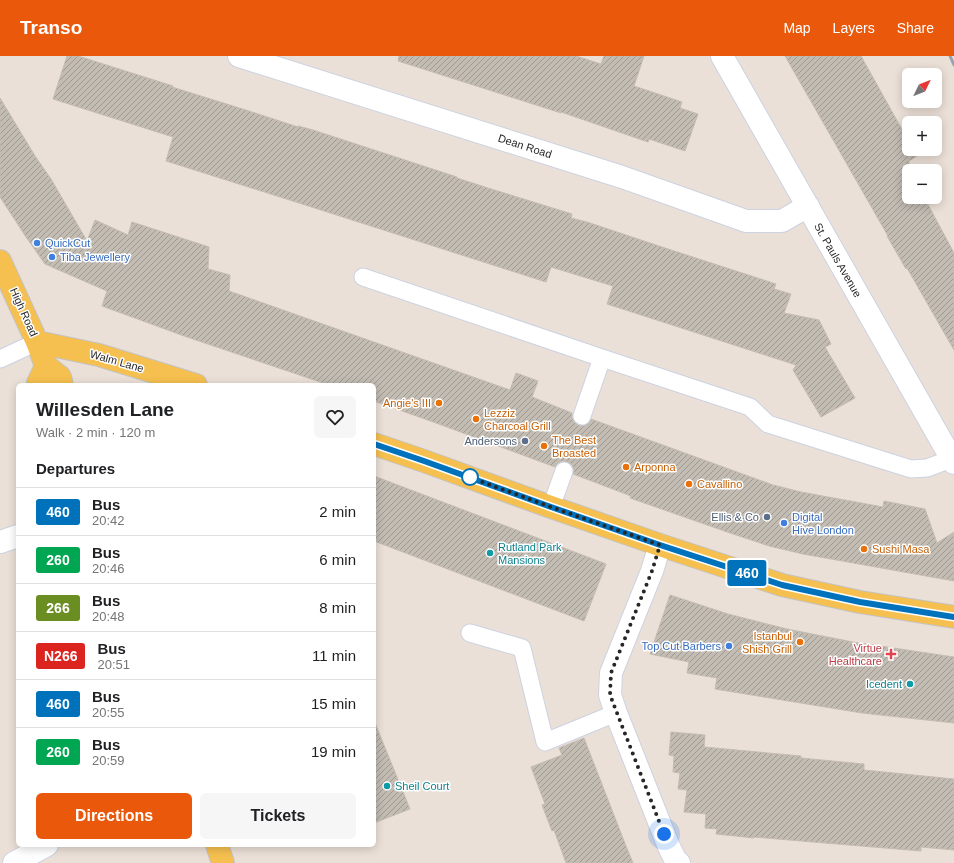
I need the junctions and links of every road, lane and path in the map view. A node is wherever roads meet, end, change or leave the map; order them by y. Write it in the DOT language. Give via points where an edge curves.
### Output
graph roads {
  1 [pos="239,56"];
  2 [pos="722,56"];
  3 [pos="808,206"];
  4 [pos="0,261"];
  5 [pos="363,277"];
  6 [pos="37,342"];
  7 [pos="602,358"];
  8 [pos="0,359"];
  9 [pos="43,375"];
  10 [pos="166,381"];
  11 [pos="62,383"];
  12 [pos="181,383"];
  13 [pos="582,416"];
  14 [pos="376,445"];
  15 [pos="952,461"];
  16 [pos="564,471"];
  17 [pos="551,507"];
  18 [pos="16,537"];
  19 [pos="0,542"];
  20 [pos="660,545"];
  21 [pos="954,617"];
  22 [pos="470,633"];
  23 [pos="616,713"];
  24 [pos="43,847"];
  25 [pos="218,847"];
  26 [pos="14,863"];
  27 [pos="223,863"];
  28 [pos="679,863"];
  1 -- 3 [label="street, Dean Road" via="622,177 746,222 782,221"];
  2 -- 3 [label="street, St. Pauls Avenue"];
  3 -- 15 [label="street, St. Pauls Avenue"];
  4 -- 6 [label="main road, High Road"];
  5 -- 7 [label="lane"];
  6 -- 8 [label="lane"];
  6 -- 9 [label="main road, High Road"];
  6 -- 10 [label="main road, Walm Lane" via="99,354"];
  7 -- 13 [label="lane"];
  7 -- 15 [label="lane" via="750,407 768,424 911,469 927,468"];
  9 -- 11 [label="main road" via="60,377"];
  10 -- 12 [label="main road, Walm Lane"];
  14 -- 17 [label="main road"];
  16 -- 17 [label="lane"];
  17 -- 20 [label="main road"];
  18 -- 19 [label="street"];
  20 -- 21 [label="main road" via="782,585 860,602"];
  20 -- 23 [label="street" via="611,673 610,695"];
  22 -- 23 [label="lane" via="522,648 545,742"];
  23 -- 28 [label="street" via="669,847"];
  24 -- 26 [label="street"];
  25 -- 27 [label="main road"];
}
